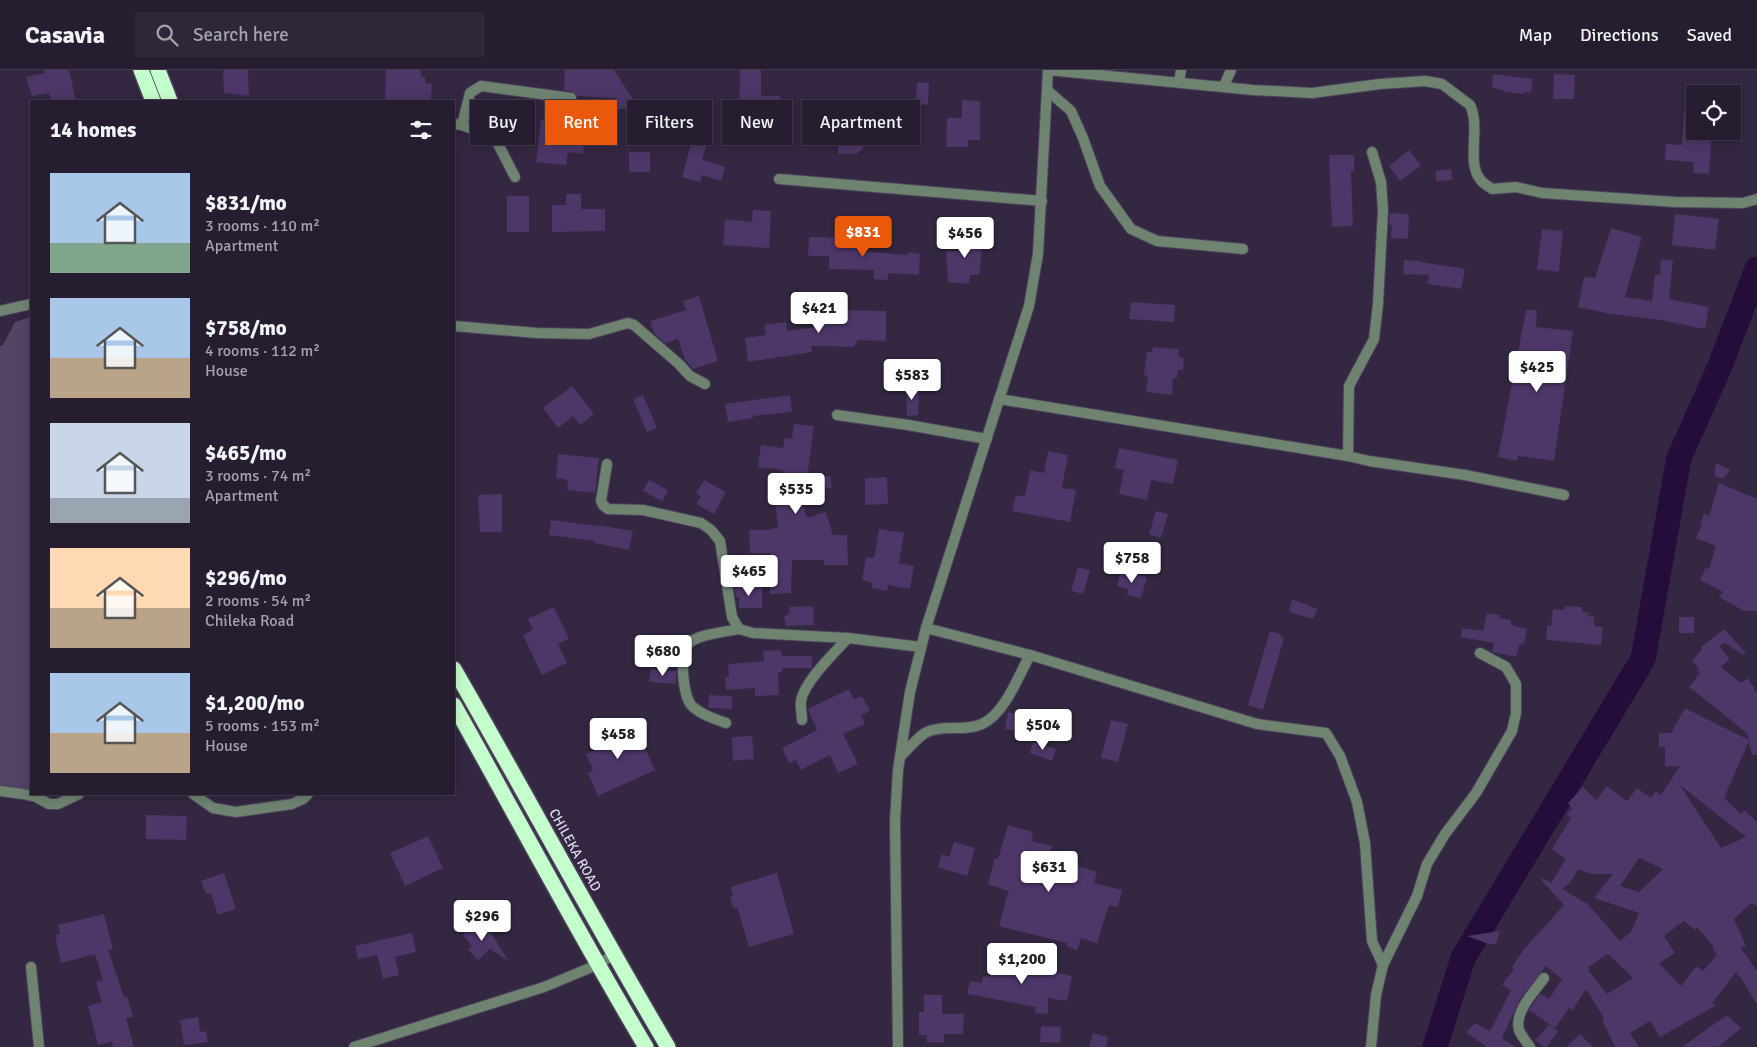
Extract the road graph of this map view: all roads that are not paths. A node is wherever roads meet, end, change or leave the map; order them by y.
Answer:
1 (141, 70) edge
2 (158, 70) edge
3 (1048, 70) edge
4 (1181, 70) edge
5 (1231, 70) edge
6 (1180, 82) junction
7 (1224, 86) junction
8 (1047, 90) junction
9 (571, 98) dead end
10 (153, 100) edge
11 (170, 100) edge
12 (458, 124) edge
13 (1372, 152) dead end
14 (515, 177) dead end
15 (778, 179) dead end
16 (1757, 199) edge
17 (1042, 201) junction
18 (1243, 249) dead end
19 (30, 304) edge
20 (0, 311) edge
21 (455, 326) edge
22 (705, 384) dead end
23 (999, 399) junction
24 (837, 415) dead end
25 (987, 439) junction
26 (1348, 456) junction
27 (608, 464) dead end
28 (1564, 494) dead end
29 (926, 628) junction
30 (739, 629) junction
31 (848, 638) junction
32 (921, 647) junction
33 (1480, 653) dead end
34 (1030, 655) junction
35 (455, 670) edge
36 (455, 709) edge
37 (802, 720) dead end
38 (458, 722) edge
39 (726, 723) dead end
40 (900, 757) junction
41 (0, 791) edge
42 (77, 795) edge
43 (194, 795) edge
44 (307, 795) edge
45 (613, 954) junction
46 (596, 965) junction
47 (1383, 965) junction
48 (31, 967) dead end
49 (1544, 978) dead end
50 (39, 1047) edge
51 (354, 1047) edge
52 (646, 1047) edge
53 (668, 1047) edge
54 (898, 1047) edge
55 (1371, 1047) edge
56 (1530, 1047) edge

1 - 10 highway
2 - 11 highway
3 - 6 street
3 - 8 street
4 - 6 street
5 - 7 street
6 - 7 street
7 - 16 street
8 - 17 street
8 - 18 street
9 - 12 street
12 - 14 street
13 - 26 street
15 - 17 street
17 - 23 street
19 - 20 street
21 - 22 street
23 - 25 street
23 - 26 street
24 - 25 street
25 - 29 street
26 - 28 street
27 - 30 street
29 - 32 street
29 - 34 street
30 - 31 street
30 - 39 street
31 - 32 street
31 - 37 street
32 - 40 street
33 - 47 street
34 - 40 street
34 - 47 street
35 - 45 highway, CHILEKA ROAD
36 - 38 highway
38 - 46 highway
40 - 54 street
41 - 42 street
43 - 44 street
45 - 46 street
45 - 53 highway, CHILEKA ROAD
46 - 51 street
46 - 52 highway
47 - 55 street
48 - 50 street
49 - 56 street

